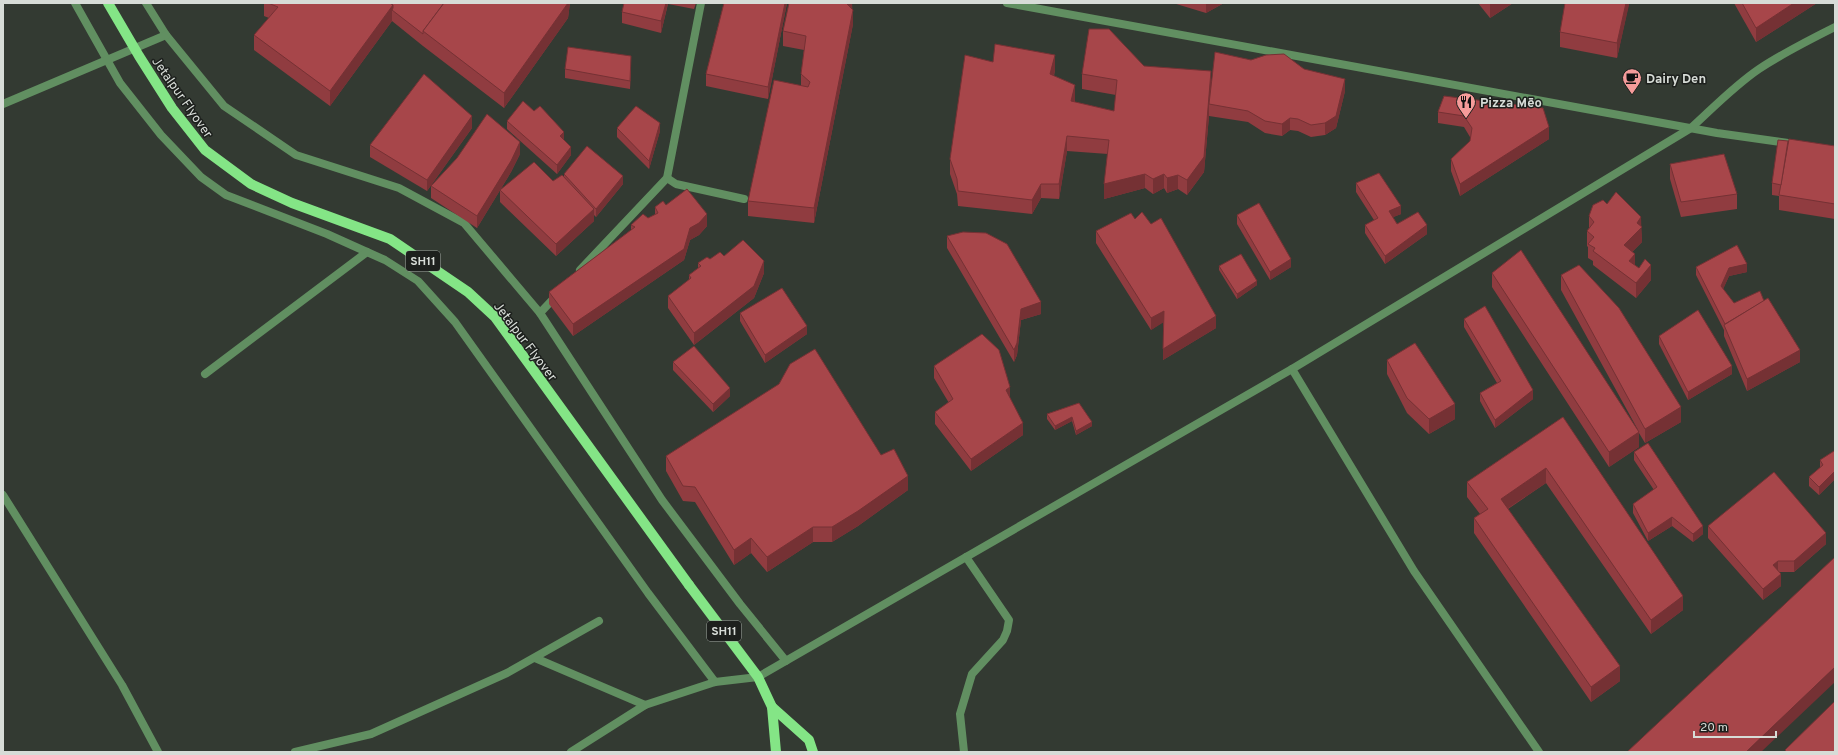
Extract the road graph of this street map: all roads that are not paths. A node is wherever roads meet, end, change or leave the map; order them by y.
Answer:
1 (75, 3) edge
2 (108, 3) edge
3 (146, 3) edge
4 (702, 3) edge
5 (1009, 3) edge
6 (1835, 27) edge
7 (166, 35) junction
8 (106, 60) junction
9 (3, 104) edge
10 (1691, 128) junction
11 (1796, 144) edge
12 (667, 178) junction
13 (744, 199) dead end
14 (367, 252) junction
15 (576, 275) edge
16 (560, 292) edge
17 (540, 313) junction
18 (1292, 369) junction
19 (205, 374) dead end
20 (3, 495) edge
21 (966, 557) junction
22 (599, 621) dead end
23 (535, 658) junction
24 (786, 661) junction
25 (758, 677) junction
26 (715, 682) junction
27 (645, 705) junction
28 (772, 707) junction
29 (158, 752) edge
30 (295, 752) edge
31 (571, 752) edge
32 (776, 752) edge
33 (813, 752) edge
34 (964, 752) edge
35 (1539, 752) edge

1 - 8 street
2 - 25 main road, Jetalpur Flyover / SH11, bridge
3 - 7 street
4 - 12 street
5 - 10 street
6 - 10 street
7 - 8 street
7 - 17 street
8 - 9 street
8 - 14 street
10 - 11 street
10 - 18 street
12 - 13 street
12 - 15 street
14 - 19 street
14 - 26 street
16 - 17 street
17 - 24 street
18 - 21 street
18 - 35 street
20 - 29 street
21 - 24 street
21 - 34 street
22 - 23 street
23 - 27 street
23 - 30 street
24 - 25 street
25 - 26 street
25 - 28 main road, SH11
26 - 27 street
27 - 31 street
28 - 32 main road, SH11
28 - 33 main road

